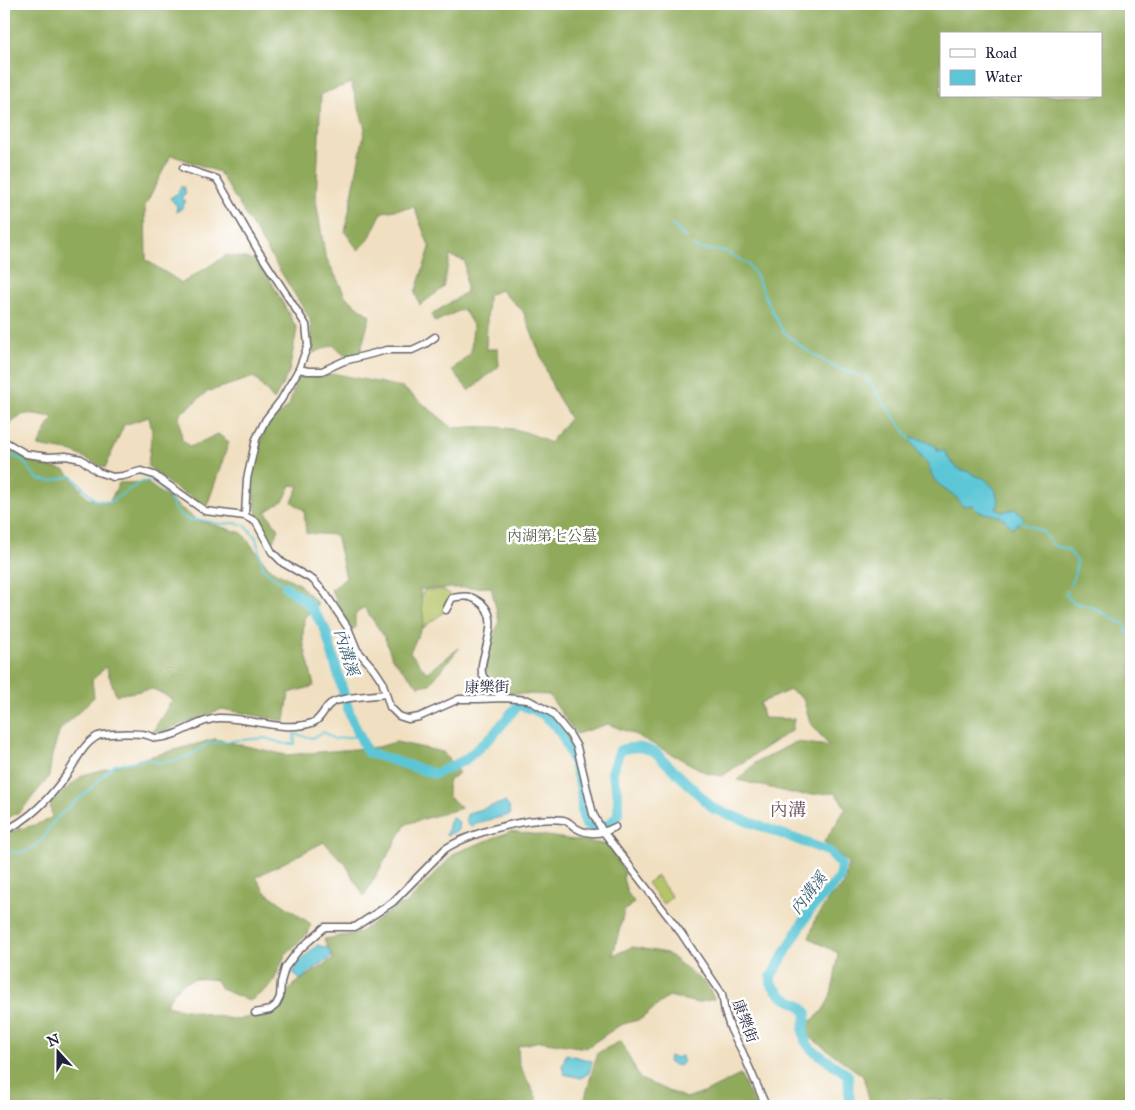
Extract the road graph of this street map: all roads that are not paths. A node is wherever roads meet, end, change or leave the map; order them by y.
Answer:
1 (182, 168) dead end
2 (435, 337) dead end
3 (299, 369) junction
4 (4, 441) edge
5 (245, 516) junction
6 (446, 610) dead end
7 (385, 694) junction
8 (504, 698) junction
9 (615, 827) dead end
10 (4, 831) edge
11 (603, 831) junction
12 (255, 1013) dead end
13 (766, 1106) edge

1 - 3 street
2 - 3 street
3 - 5 street
4 - 5 street
5 - 7 street, 康樂街
6 - 8 street
7 - 8 street, 康樂街
7 - 10 street
8 - 11 street, 康樂街
9 - 11 street
11 - 12 street
11 - 13 street, 康樂街

